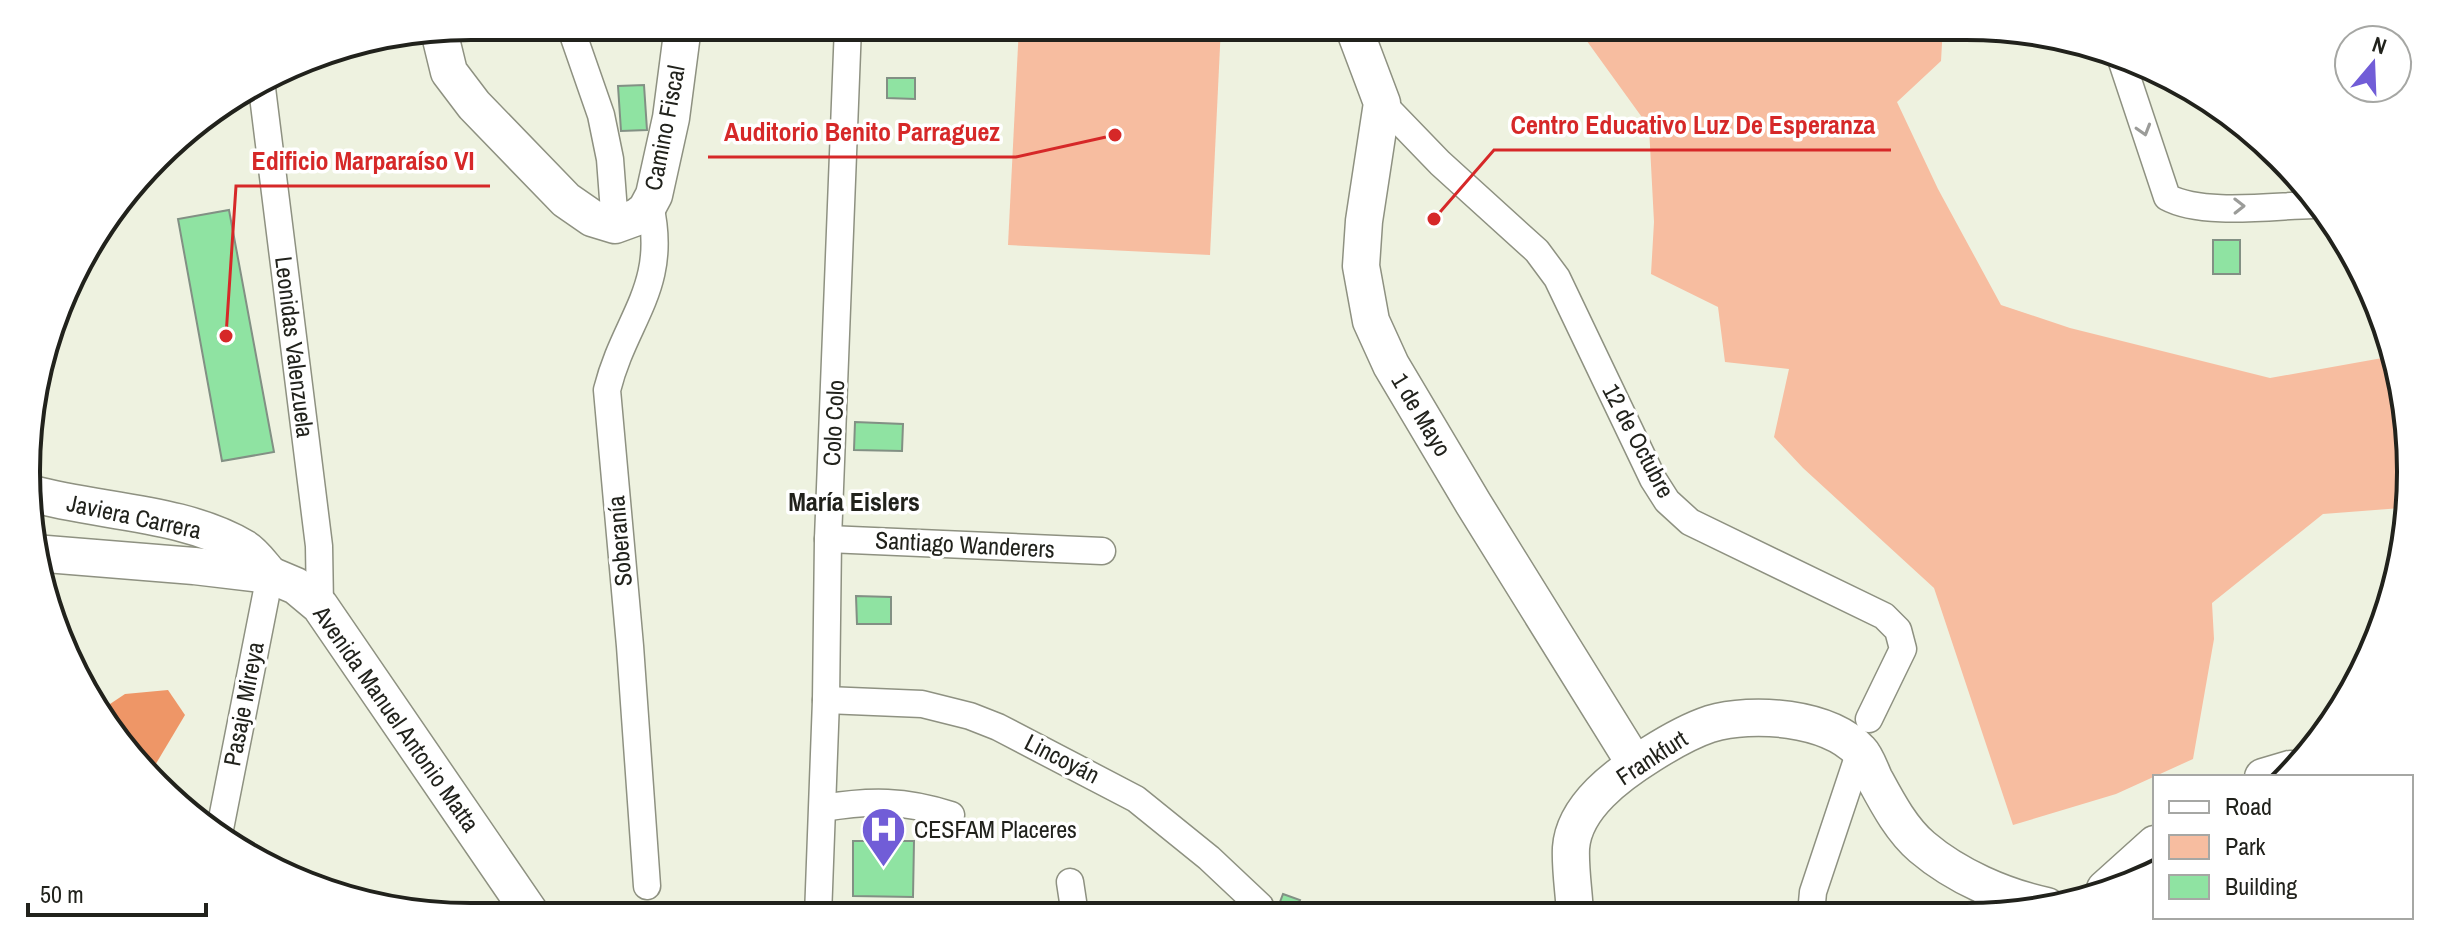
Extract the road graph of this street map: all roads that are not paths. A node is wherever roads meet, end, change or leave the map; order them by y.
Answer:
1 (575, 40) edge
2 (681, 40) edge
3 (847, 40) edge
4 (1358, 40) edge
5 (441, 41) edge
6 (2125, 71) edge
7 (263, 94) edge
8 (1382, 103) junction
9 (650, 205) junction
10 (2305, 205) edge
11 (615, 225) junction
12 (41, 496) edge
13 (110, 510) junction
14 (828, 539) junction
15 (1102, 551) dead end
16 (48, 554) edge
17 (135, 561) junction
18 (270, 575) junction
19 (320, 606) junction
20 (826, 700) junction
21 (1865, 735) junction
22 (1635, 764) junction
23 (823, 808) junction
24 (951, 815) dead end
25 (221, 823) edge
26 (2153, 854) edge
27 (2131, 870) edge
28 (1070, 882) dead end
29 (647, 886) dead end
30 (1988, 899) edge
31 (2011, 900) edge
32 (523, 903) edge
33 (819, 903) edge
34 (1073, 903) edge
35 (1257, 903) edge
36 (1574, 903) edge
37 (1812, 903) edge

1 - 11 street
2 - 9 street, Camino Fiscal
3 - 14 street, Colo Colo
4 - 8 street, 1 de Mayo
5 - 11 street
6 -> 10 street
7 - 19 street, Leonidas Valenzuela
8 - 21 street, 12 de Octubre
8 - 22 street, 1 de Mayo
9 - 11 street, Camino Fiscal
9 - 29 street, Soberanía
12 - 13 street, Javiera Carrera
13 - 17 street
13 - 18 street, Javiera Carrera
14 - 15 street, Santiago Wanderers
14 - 20 street, Colo Colo
16 - 17 street, Avenida Manuel Antonio Matta
17 - 18 street, Avenida Manuel Antonio Matta
18 - 19 street, Avenida Manuel Antonio Matta
18 - 25 street, Pasaje Mireya
19 - 32 street, Avenida Manuel Antonio Matta
20 - 23 street, Colo Colo
20 - 35 street, Lincoyán
21 - 22 street, Frankfurt
21 - 30 street, Frankfurt
21 - 37 street, 12 de Octubre
22 - 36 street, Frankfurt
23 - 24 street
23 - 33 street, Colo Colo
26 - 27 street
28 - 34 street
30 - 31 street, Frankfurt

